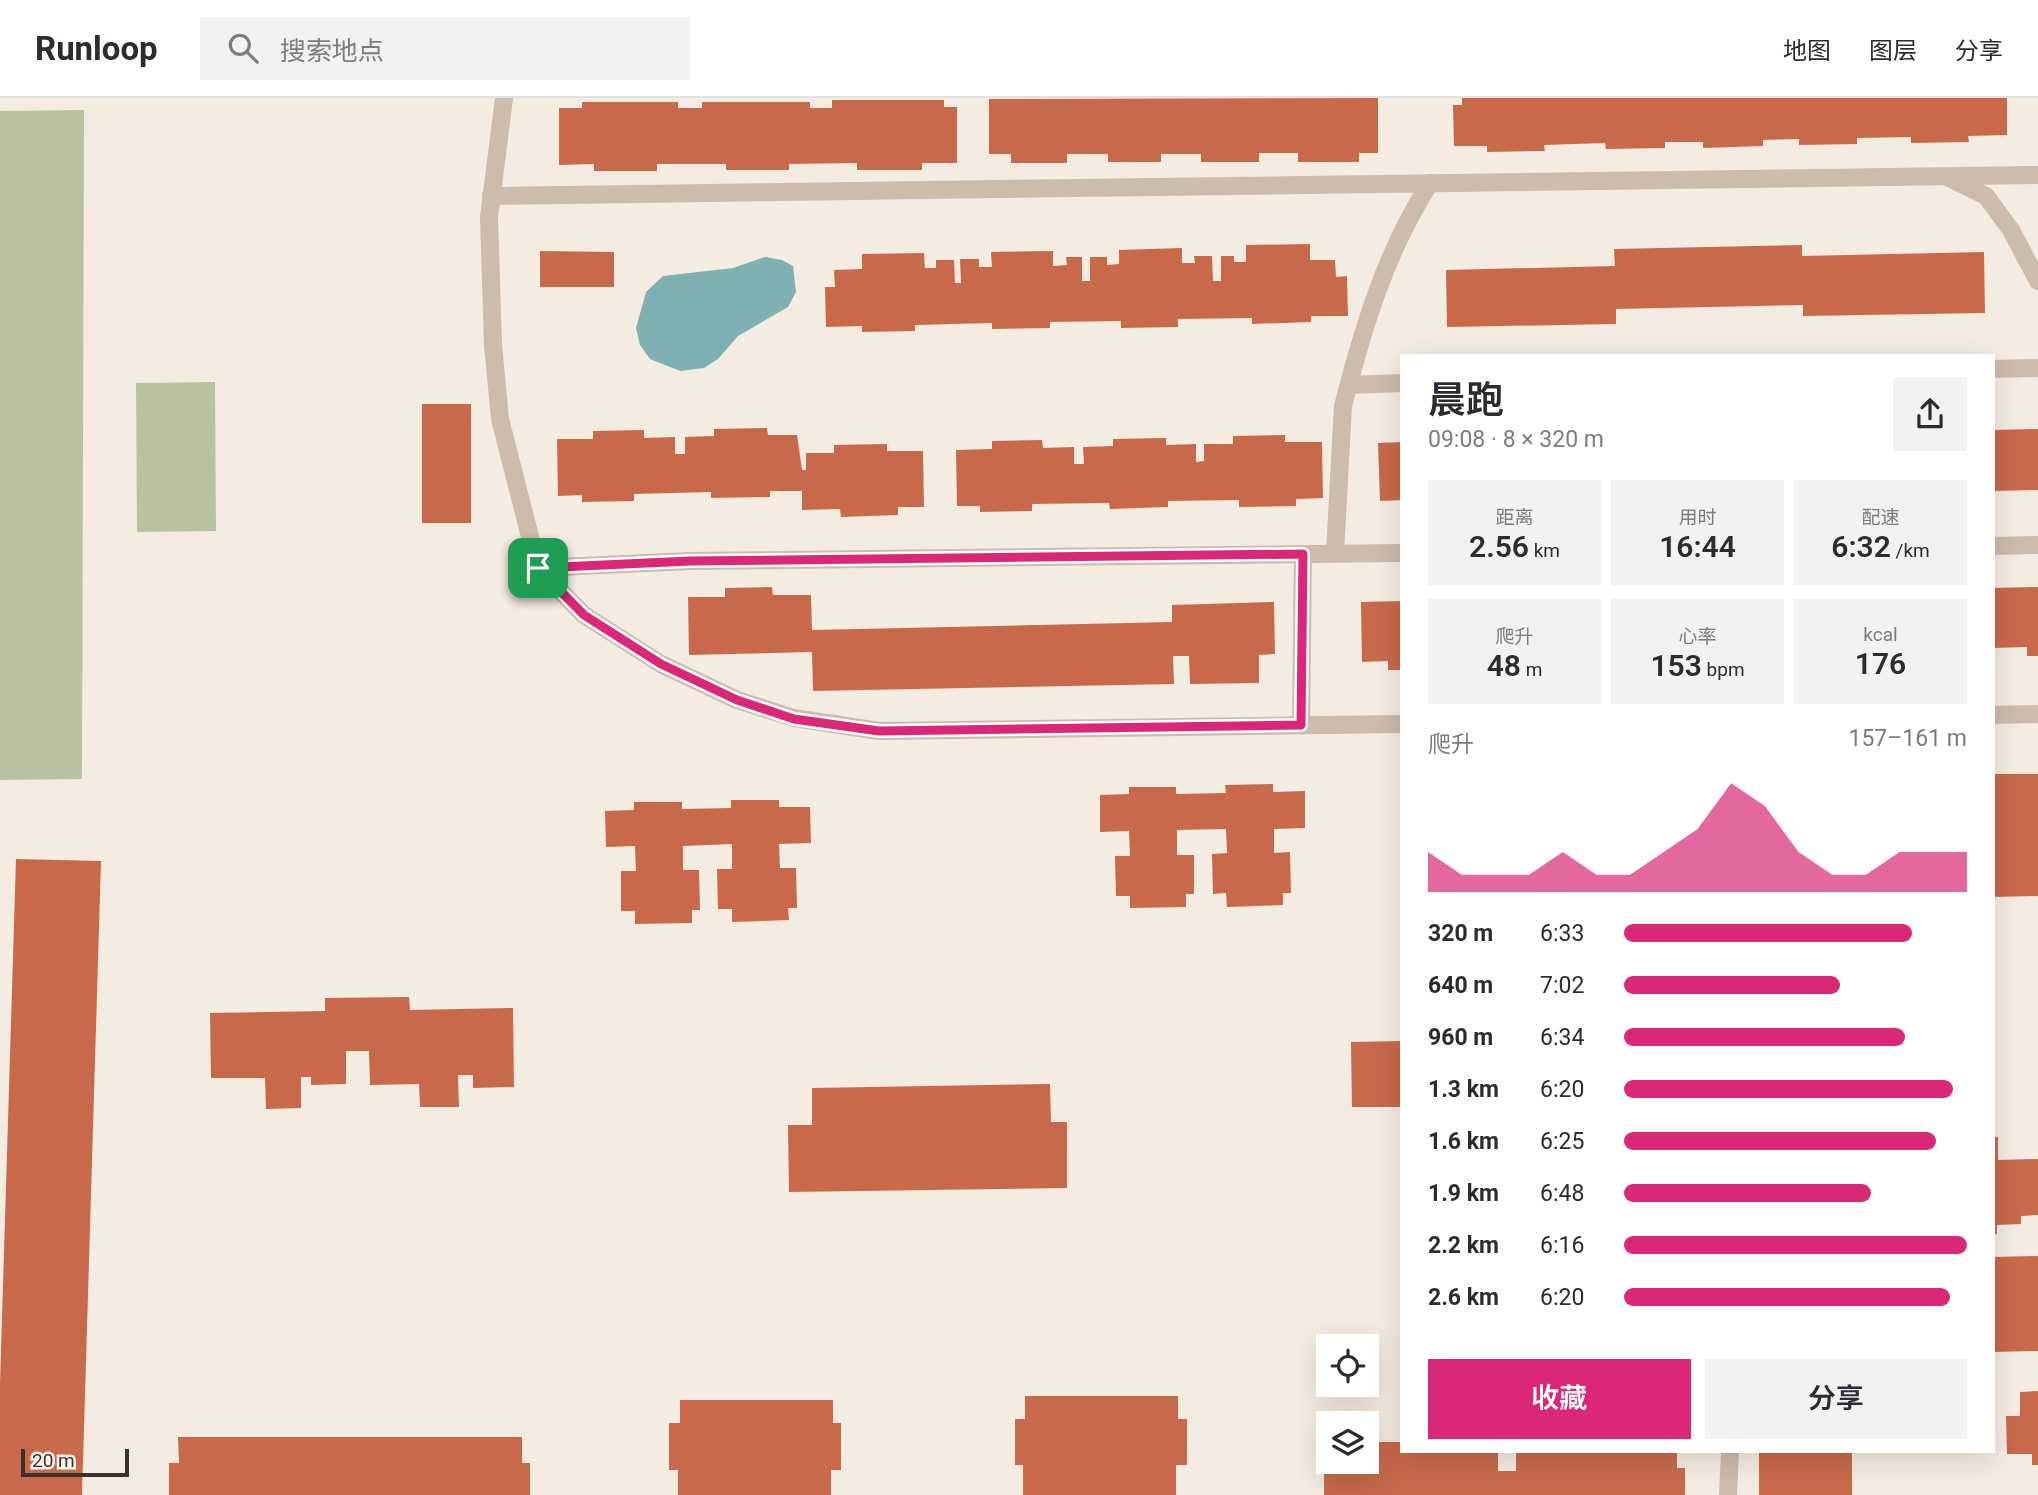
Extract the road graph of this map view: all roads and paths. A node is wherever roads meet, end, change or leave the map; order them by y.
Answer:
1 (504, 98) edge
2 (2038, 175) edge
3 (1946, 176) junction
4 (1430, 183) junction
5 (491, 196) junction
6 (2038, 281) edge
7 (2038, 368) edge
8 (1995, 369) edge
9 (1400, 383) edge
10 (1349, 384) junction
11 (2038, 545) edge
12 (1995, 546) edge
13 (1400, 552) edge
14 (1335, 553) junction
15 (1303, 554) junction
16 (538, 568) junction
17 (2038, 714) edge
18 (1995, 715) edge
19 (1400, 724) edge
20 (1301, 725) junction
21 (1730, 1453) edge
22 (1728, 1495) edge

1 - 5 lane
2 - 3 lane
3 - 4 lane
3 - 6 lane
4 - 5 lane
4 - 10 lane
5 - 16 lane
7 - 8 lane
9 - 10 lane
10 - 14 lane
11 - 12 lane
13 - 14 lane
14 - 15 lane
15 - 16 lane
15 - 20 lane
16 - 20 lane
17 - 18 lane
19 - 20 lane
21 - 22 lane

